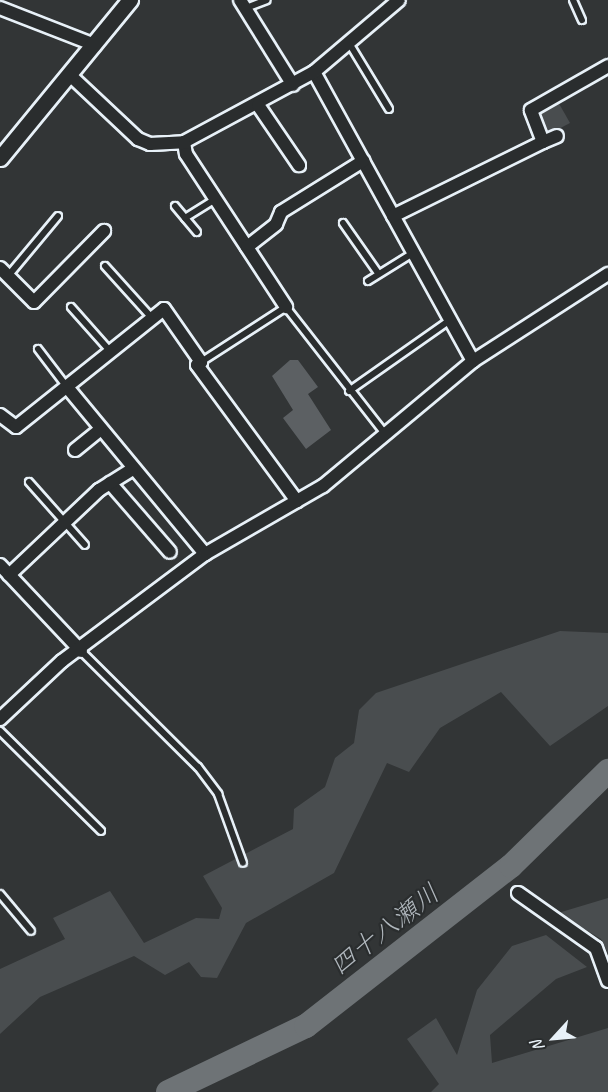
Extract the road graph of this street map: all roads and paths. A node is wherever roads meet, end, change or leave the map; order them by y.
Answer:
1 (130, 0) edge
2 (267, 0) edge
3 (399, 0) edge
4 (573, 0) edge
5 (243, 4) edge
6 (0, 8) edge
7 (582, 20) dead end
8 (349, 43) junction
9 (95, 45) junction
10 (608, 66) edge
11 (314, 72) junction
12 (72, 77) junction
13 (293, 85) junction
14 (258, 105) junction
15 (389, 109) dead end
16 (557, 136) dead end
17 (184, 142) junction
18 (543, 142) junction
19 (2, 152) edge
20 (363, 162) junction
21 (298, 165) dead end
22 (216, 199) junction
23 (175, 206) dead end
24 (58, 216) dead end
25 (393, 216) junction
26 (185, 218) junction
27 (343, 223) dead end
28 (104, 231) dead end
29 (197, 232) dead end
30 (247, 247) junction
31 (413, 253) junction
32 (105, 266) dead end
33 (4, 272) edge
34 (378, 273) junction
35 (608, 274) edge
36 (368, 281) dead end
37 (71, 307) dead end
38 (286, 307) junction
39 (152, 319) junction
40 (450, 320) junction
41 (38, 349) dead end
42 (111, 352) junction
43 (473, 361) junction
44 (201, 362) junction
45 (67, 387) junction
46 (349, 391) junction
47 (0, 415) edge
48 (100, 430) junction
49 (387, 436) junction
50 (75, 450) dead end
51 (132, 470) junction
52 (29, 482) dead end
53 (110, 483) junction
54 (297, 501) junction
55 (65, 520) junction
56 (85, 545) dead end
57 (170, 552) dead end
58 (205, 554) junction
59 (0, 565) edge
60 (9, 575) junction
61 (81, 651) junction
62 (0, 719) edge
63 (0, 731) edge
64 (101, 831) dead end
65 (243, 863) dead end
66 (518, 893) dead end
67 (0, 894) edge
68 (31, 931) dead end
69 (608, 981) edge

1 - 9 street
2 - 5 lane
3 - 8 street
4 - 7 lane
5 - 13 street
6 - 9 street
8 - 11 street
8 - 15 lane
9 - 12 street
10 - 18 street
11 - 13 street
11 - 20 street
12 - 17 street
12 - 19 street
13 - 14 street
14 - 17 street
14 - 21 street
16 - 18 street
17 - 22 street
18 - 25 street
20 - 25 street
20 - 30 street
22 - 26 lane
22 - 30 street
23 - 26 lane
24 - 33 lane
25 - 31 street
26 - 29 lane
27 - 34 lane
28 - 33 street
30 - 38 street
31 - 34 lane
31 - 40 street
32 - 39 lane
34 - 36 lane
35 - 43 street
37 - 42 lane
38 - 44 lane
38 - 46 lane
39 - 42 street
39 - 44 street
40 - 43 street
40 - 46 lane
41 - 45 lane
42 - 45 street
43 - 49 street
44 - 54 street
45 - 47 street
45 - 48 street
46 - 49 lane
48 - 50 street
48 - 51 street
49 - 54 street
51 - 53 street
51 - 58 street
52 - 55 lane
53 - 55 street
53 - 57 street
54 - 58 street
55 - 56 lane
55 - 60 street
58 - 61 street
59 - 60 street
60 - 61 street
61 - 62 street
61 - 65 lane
63 - 64 lane
66 - 69 street
67 - 68 lane

